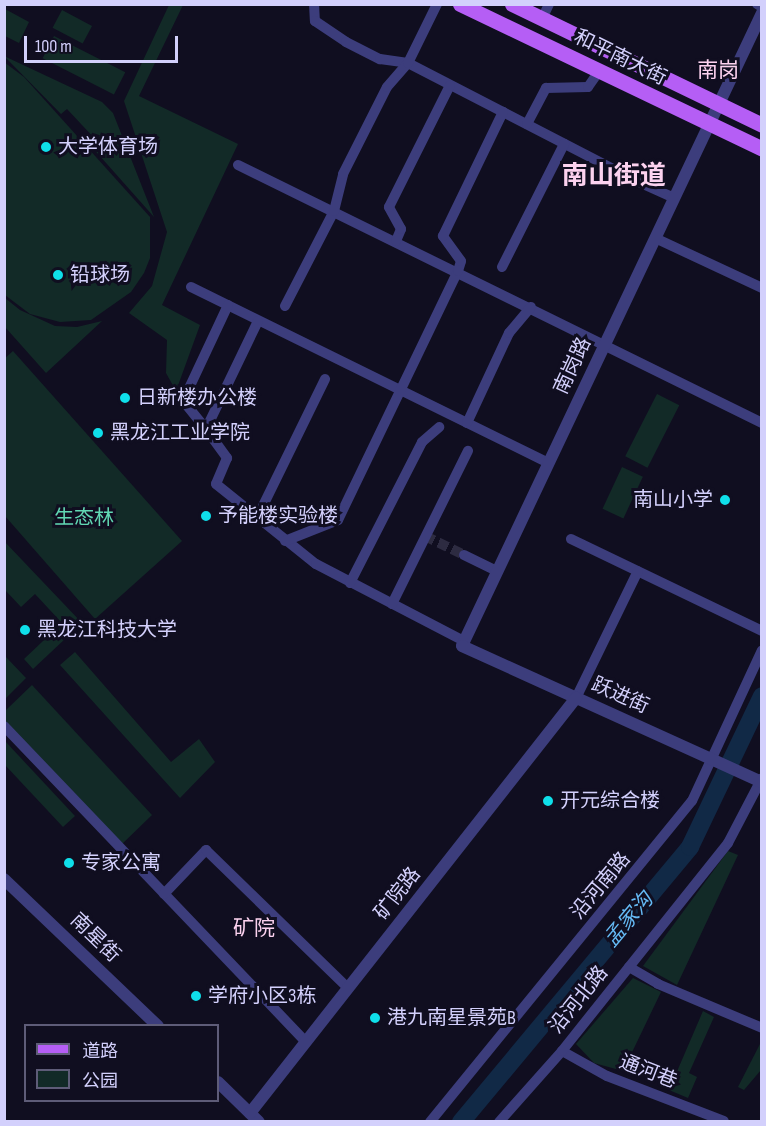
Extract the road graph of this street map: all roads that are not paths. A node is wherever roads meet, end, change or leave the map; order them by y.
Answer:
1 (314, 4) edge
2 (437, 4) edge
3 (460, 4) edge
4 (512, 4) edge
5 (549, 4) edge
6 (757, 4) edge
7 (762, 7) edge
8 (762, 13) edge
9 (542, 19) junction
10 (408, 63) junction
11 (598, 71) junction
12 (450, 84) junction
13 (719, 104) junction
14 (503, 112) junction
15 (527, 124) junction
16 (709, 124) junction
17 (762, 125) edge
18 (564, 144) junction
19 (762, 149) edge
20 (238, 165) dead end
21 (621, 173) tunnel mouth
22 (643, 184) tunnel mouth
23 (674, 198) junction
24 (334, 211) junction
25 (655, 238) junction
26 (396, 241) junction
27 (502, 267) dead end
28 (458, 272) junction
29 (191, 287) dead end
30 (762, 288) edge
31 (228, 306) junction
32 (285, 306) dead end
33 (531, 307) junction
34 (258, 321) junction
35 (605, 343) junction
36 (325, 379) dead end
37 (400, 390) junction
38 (467, 423) junction
39 (762, 423) edge
40 (439, 427) dead end
41 (206, 429) junction
42 (468, 451) dead end
43 (548, 463) junction
44 (256, 520) junction
45 (571, 539) dead end
46 (285, 541) junction
47 (464, 555) tunnel mouth
48 (497, 571) junction
49 (638, 571) junction
50 (350, 583) junction
51 (392, 604) junction
52 (762, 631) edge
53 (463, 644) junction
54 (762, 650) edge
55 (576, 698) junction
56 (4, 726) edge
57 (714, 761) junction
58 (761, 781) edge
59 (4, 879) edge
60 (164, 894) junction
61 (629, 967) junction
62 (348, 988) junction
63 (156, 1024) edge
64 (762, 1028) edge
65 (306, 1042) junction
66 (562, 1051) junction
67 (219, 1083) edge
68 (254, 1118) edge
69 (724, 1121) edge
70 (430, 1122) edge
71 (499, 1122) edge

1 - 10 street
2 - 10 street
3 - 11 main road, 和平南大街
4 - 9 main road, 和平南大街
5 - 9 street
6 - 7 street
8 - 13 street, 南岗路
9 - 13 main road, 和平南大街
10 - 12 street
10 - 24 street
11 - 15 street
11 - 16 main road, 和平南大街
12 - 14 street
12 - 26 street
13 - 16 street, 南岗路
13 - 17 main road, 和平南大街
14 - 15 street
14 - 28 street
15 - 18 street
16 - 19 main road, 和平南大街
16 - 23 street, 南岗路
18 - 21 street
18 - 27 street
20 - 24 street
22 - 23 street
23 - 25 street, 南岗路
24 - 26 street
24 - 32 street
25 - 30 street
25 - 35 street, 南岗路
26 - 28 street
28 - 33 street
28 - 37 street
29 - 31 street
31 - 34 street
31 - 41 street
33 - 35 street
33 - 38 street
34 - 37 street
34 - 41 street
35 - 39 street
35 - 43 street, 南岗路
36 - 44 street
37 - 38 street
37 - 46 street
38 - 43 street
40 - 50 street
41 - 44 street
42 - 51 street
43 - 48 street, 南岗路
44 - 46 street
45 - 49 street
46 - 50 street
47 - 48 street
48 - 53 street, 南岗路
49 - 52 street
49 - 55 street
50 - 51 street
51 - 53 street
53 - 55 street, 跃进街
54 - 57 street, 沿河南路
55 - 57 street, 跃进街
55 - 62 street, 矿院路
56 - 60 street
57 - 58 street, 跃进街
57 - 70 street, 沿河南路
58 - 61 street, 沿河北路
59 - 63 street, 南星街
60 - 62 street
60 - 65 street
61 - 64 street
61 - 66 street, 沿河北路
62 - 65 street, 矿院路
65 - 68 street, 矿院路
66 - 69 street, 通河巷
66 - 71 street, 沿河北路
67 - 68 street

